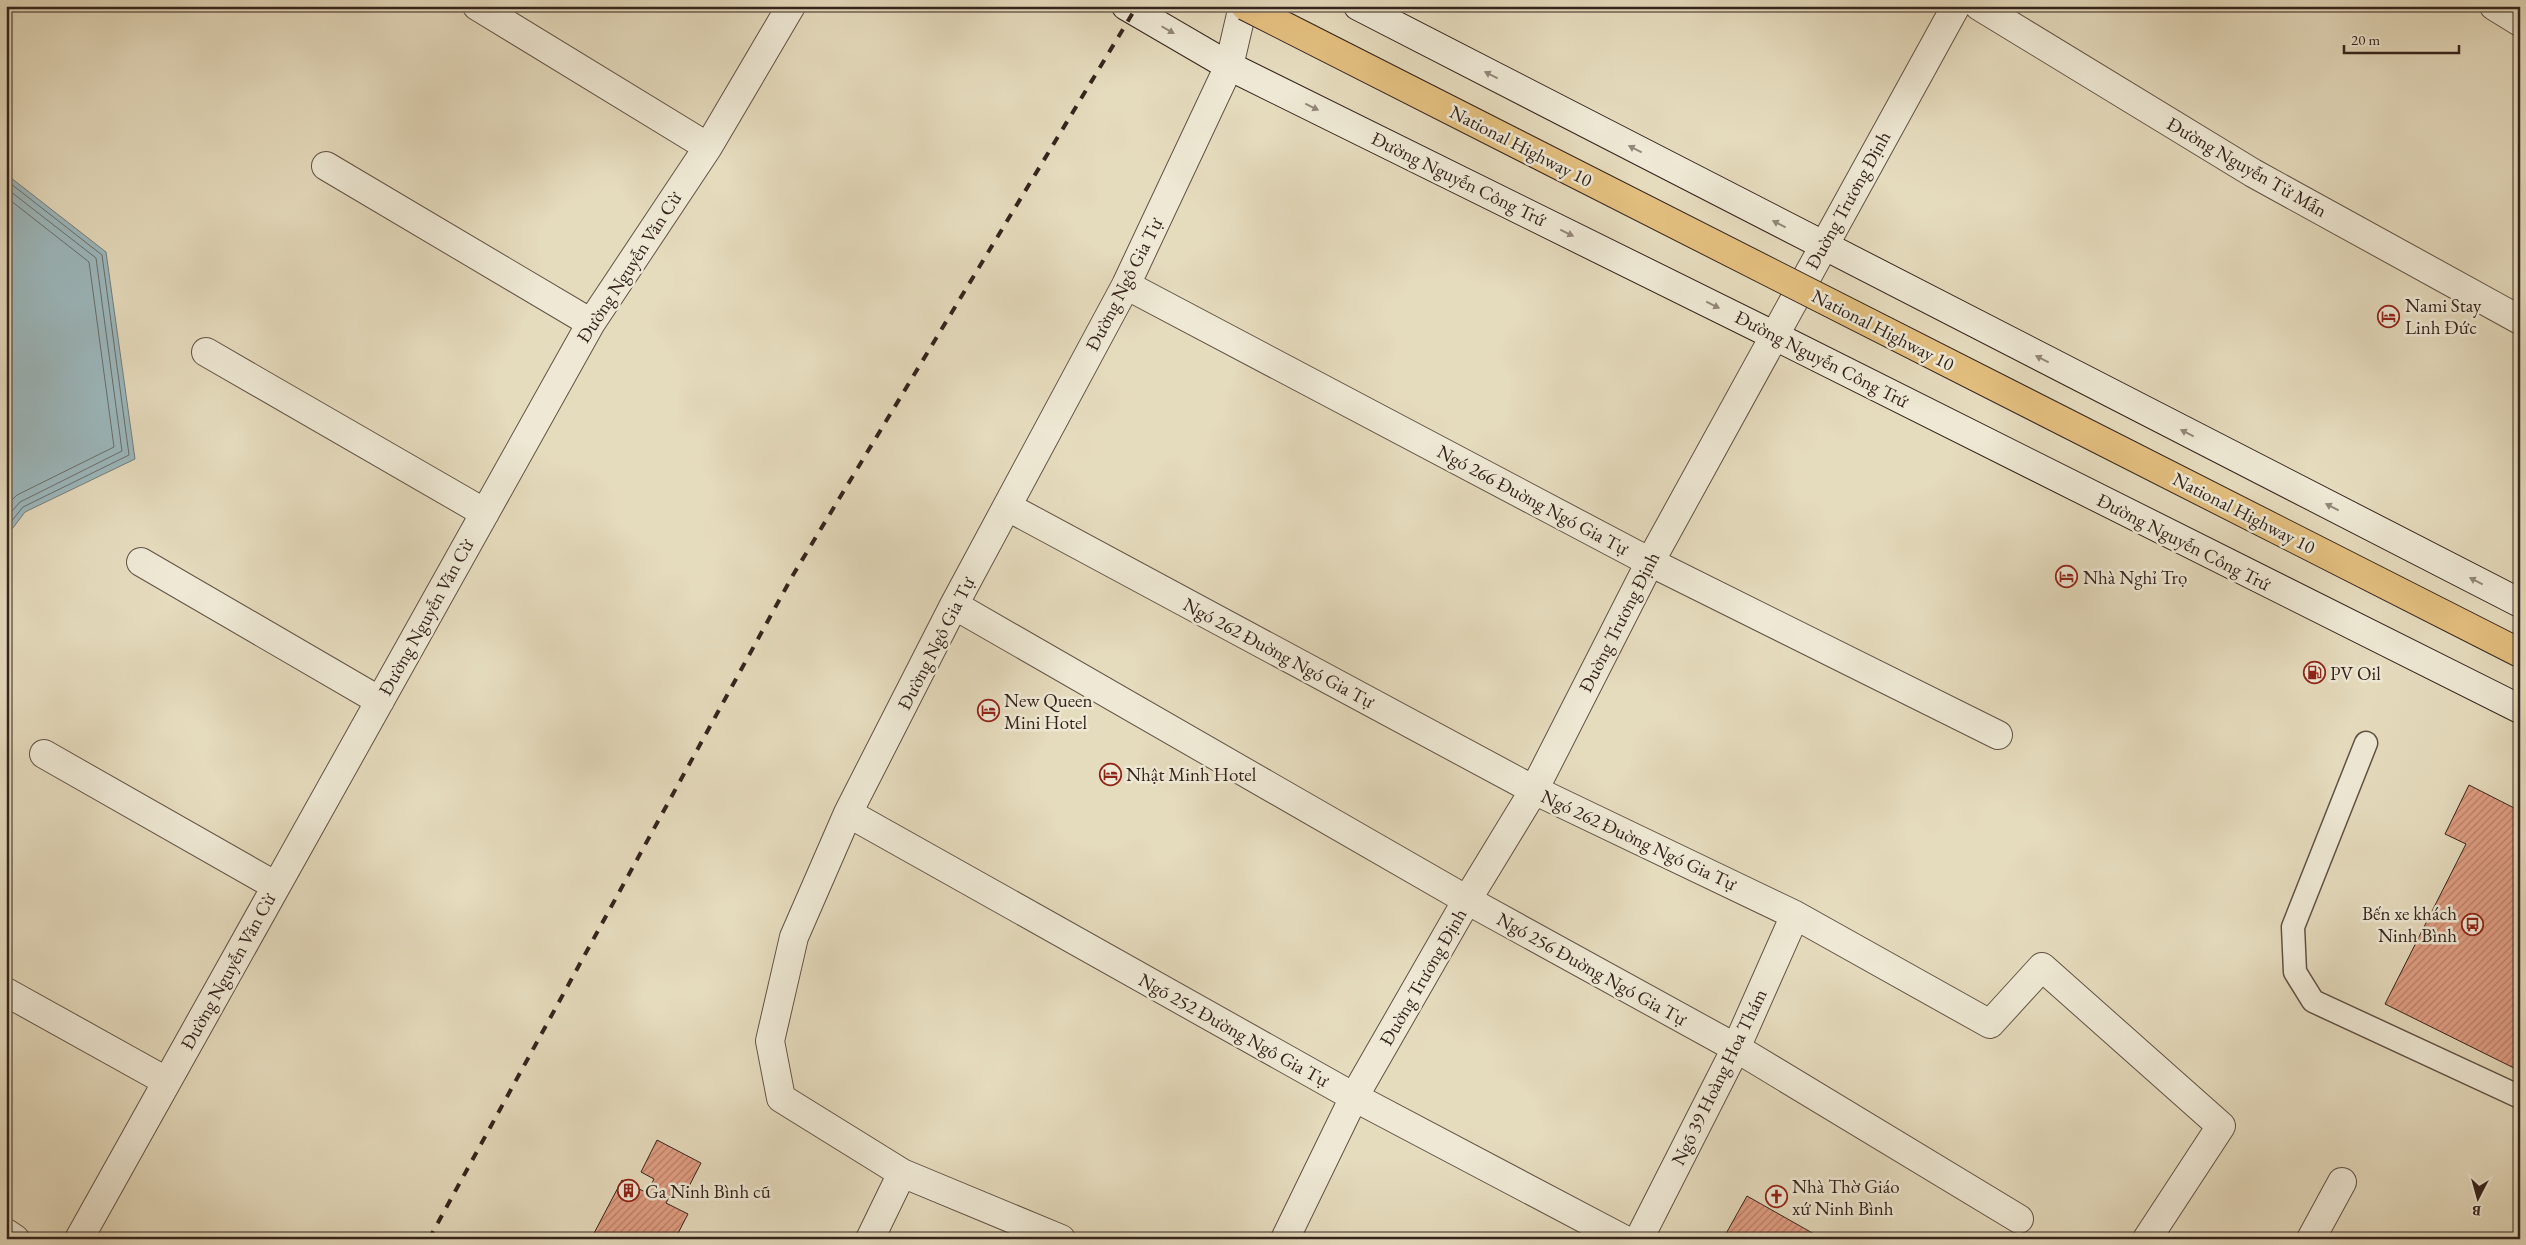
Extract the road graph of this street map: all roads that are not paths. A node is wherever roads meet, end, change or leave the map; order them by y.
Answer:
1 (477, 6) edge
2 (791, 6) edge
3 (1126, 6) edge
4 (1244, 6) edge
5 (1358, 6) edge
6 (1956, 6) edge
7 (1979, 6) edge
8 (2494, 6) edge
9 (2520, 22) edge
10 (1229, 66) junction
11 (708, 147) junction
12 (326, 166) dead end
13 (1823, 246) junction
14 (1126, 285) junction
15 (2520, 320) edge
16 (591, 323) junction
17 (1773, 335) junction
18 (206, 352) dead end
19 (1008, 507) junction
20 (484, 513) junction
21 (141, 562) dead end
22 (1650, 562) junction
23 (2520, 603) edge
24 (954, 605) junction
25 (2520, 653) edge
26 (380, 701) junction
27 (2520, 709) edge
28 (1998, 735) dead end
29 (2366, 743) dead end
30 (44, 754) dead end
31 (1534, 790) junction
32 (848, 813) junction
33 (276, 886) junction
34 (1467, 900) junction
35 (1795, 915) junction
36 (6, 992) edge
37 (1736, 1048) junction
38 (166, 1081) junction
39 (2520, 1096) edge
40 (1354, 1097) junction
41 (902, 1173) junction
42 (2342, 1182) dead end
43 (2019, 1219) dead end
44 (6, 1233) edge
45 (15, 1239) edge
46 (79, 1239) edge
47 (870, 1239) edge
48 (1061, 1239) edge
49 (1285, 1239) edge
50 (1623, 1239) edge
51 (1639, 1239) edge
52 (2147, 1239) edge
53 (2311, 1239) edge

1 - 11 street
2 - 11 street, Đường Nguyễn Văn Cừ
3 -> 10 street, Đường Nguyễn Công Trứ
4 - 10 street, Đường Ngô Gia Tự
4 - 25 highway, National Highway 10, bridge
13 -> 5 street
6 - 13 street, Đuờng Trương Định
7 - 15 street, Đường Nguyễn Tử Mẫn
8 - 9 street
10 - 14 street, Đường Ngô Gia Tự
10 -> 17 street, Đường Nguyễn Công Trứ
11 - 16 street, Đường Nguyễn Văn Cừ
12 - 16 street
13 - 17 street, Đuờng Trương Định
23 -> 13 street
14 - 19 street, Đường Ngô Gia Tự
14 - 22 street, Ngó 266 Đuờng Ngó Gia Tự
16 - 20 street, Đường Nguyễn Văn Cừ
17 - 22 street, Đuờng Trương Định
17 - 27 street, Đường Nguyễn Công Trứ
18 - 20 street
19 - 24 street, Đường Ngô Gia Tự
19 - 31 street, Ngó 262 Đuờng Ngó Gia Tự
20 - 26 street, Đường Nguyễn Văn Cừ
21 - 26 street
22 - 28 street, Ngó 266 Đuờng Ngó Gia Tự
22 - 31 street, Đuờng Trương Định
24 - 32 street, Đường Ngô Gia Tự
24 - 34 street, Ngó 256 Đuờng Ngó Gia Tự
26 - 33 street, Đường Nguyễn Văn Cừ
29 - 39 lane
30 - 33 street
31 - 34 street, Đuờng Trương Định
31 - 35 street, Ngó 262 Đuờng Ngó Gia Tự
32 - 40 street, Ngõ 252 Đường Ngô Gia Tự
32 - 41 street, Đường Ngô Gia Tự
33 - 38 street, Đường Nguyễn Văn Cừ
34 - 37 street, Ngó 256 Đuờng Ngó Gia Tự
34 - 40 street, Đuờng Trương Định
35 - 37 street, Ngõ 39 Hoàng Hoa Thám
35 - 52 street, Ngó 262 Đuờng Ngó Gia Tự
36 - 38 street
37 - 43 street, Ngó 256 Đuờng Ngó Gia Tự
37 - 51 street, Ngõ 39 Hoàng Hoa Thám
38 - 46 street, Đường Nguyễn Văn Cừ
40 - 49 street, Đuờng Trương Định
40 - 50 street, Ngõ 252 Đường Ngô Gia Tự
41 - 47 street
41 - 48 street, Đường Ngô Gia Tự
42 - 53 street
44 - 45 street

